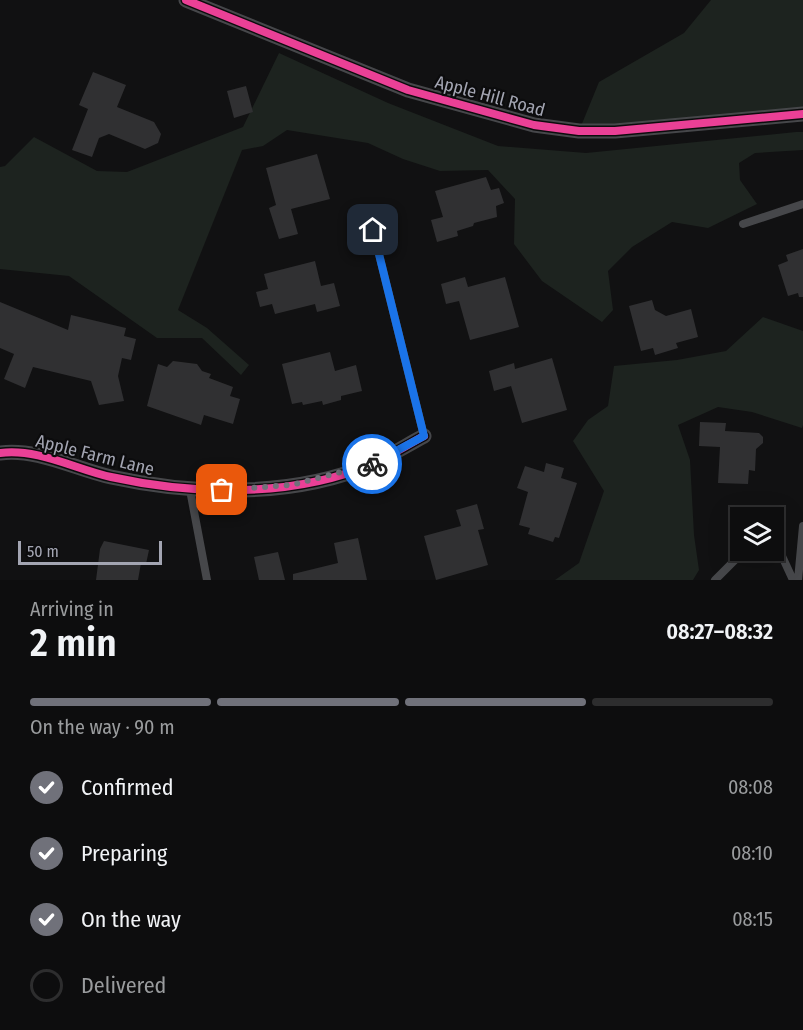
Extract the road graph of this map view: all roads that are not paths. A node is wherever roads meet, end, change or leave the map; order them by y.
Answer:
1 (186, 0) edge
2 (803, 114) edge
3 (803, 204) edge
4 (743, 224) dead end
5 (373, 230) dead end
6 (424, 436) joint
7 (0, 453) edge
8 (190, 490) junction
9 (803, 526) edge
10 (784, 558) edge
11 (734, 561) edge
12 (207, 580) edge
13 (715, 580) edge
14 (796, 580) edge

1 - 2 street, Apple Hill Road
3 - 4 lane
5 - 6 lane
6 - 8 street, Apple Farm Lane
7 - 8 street, Apple Farm Lane
8 - 12 lane
9 - 14 lane
10 - 14 lane
11 - 13 lane

